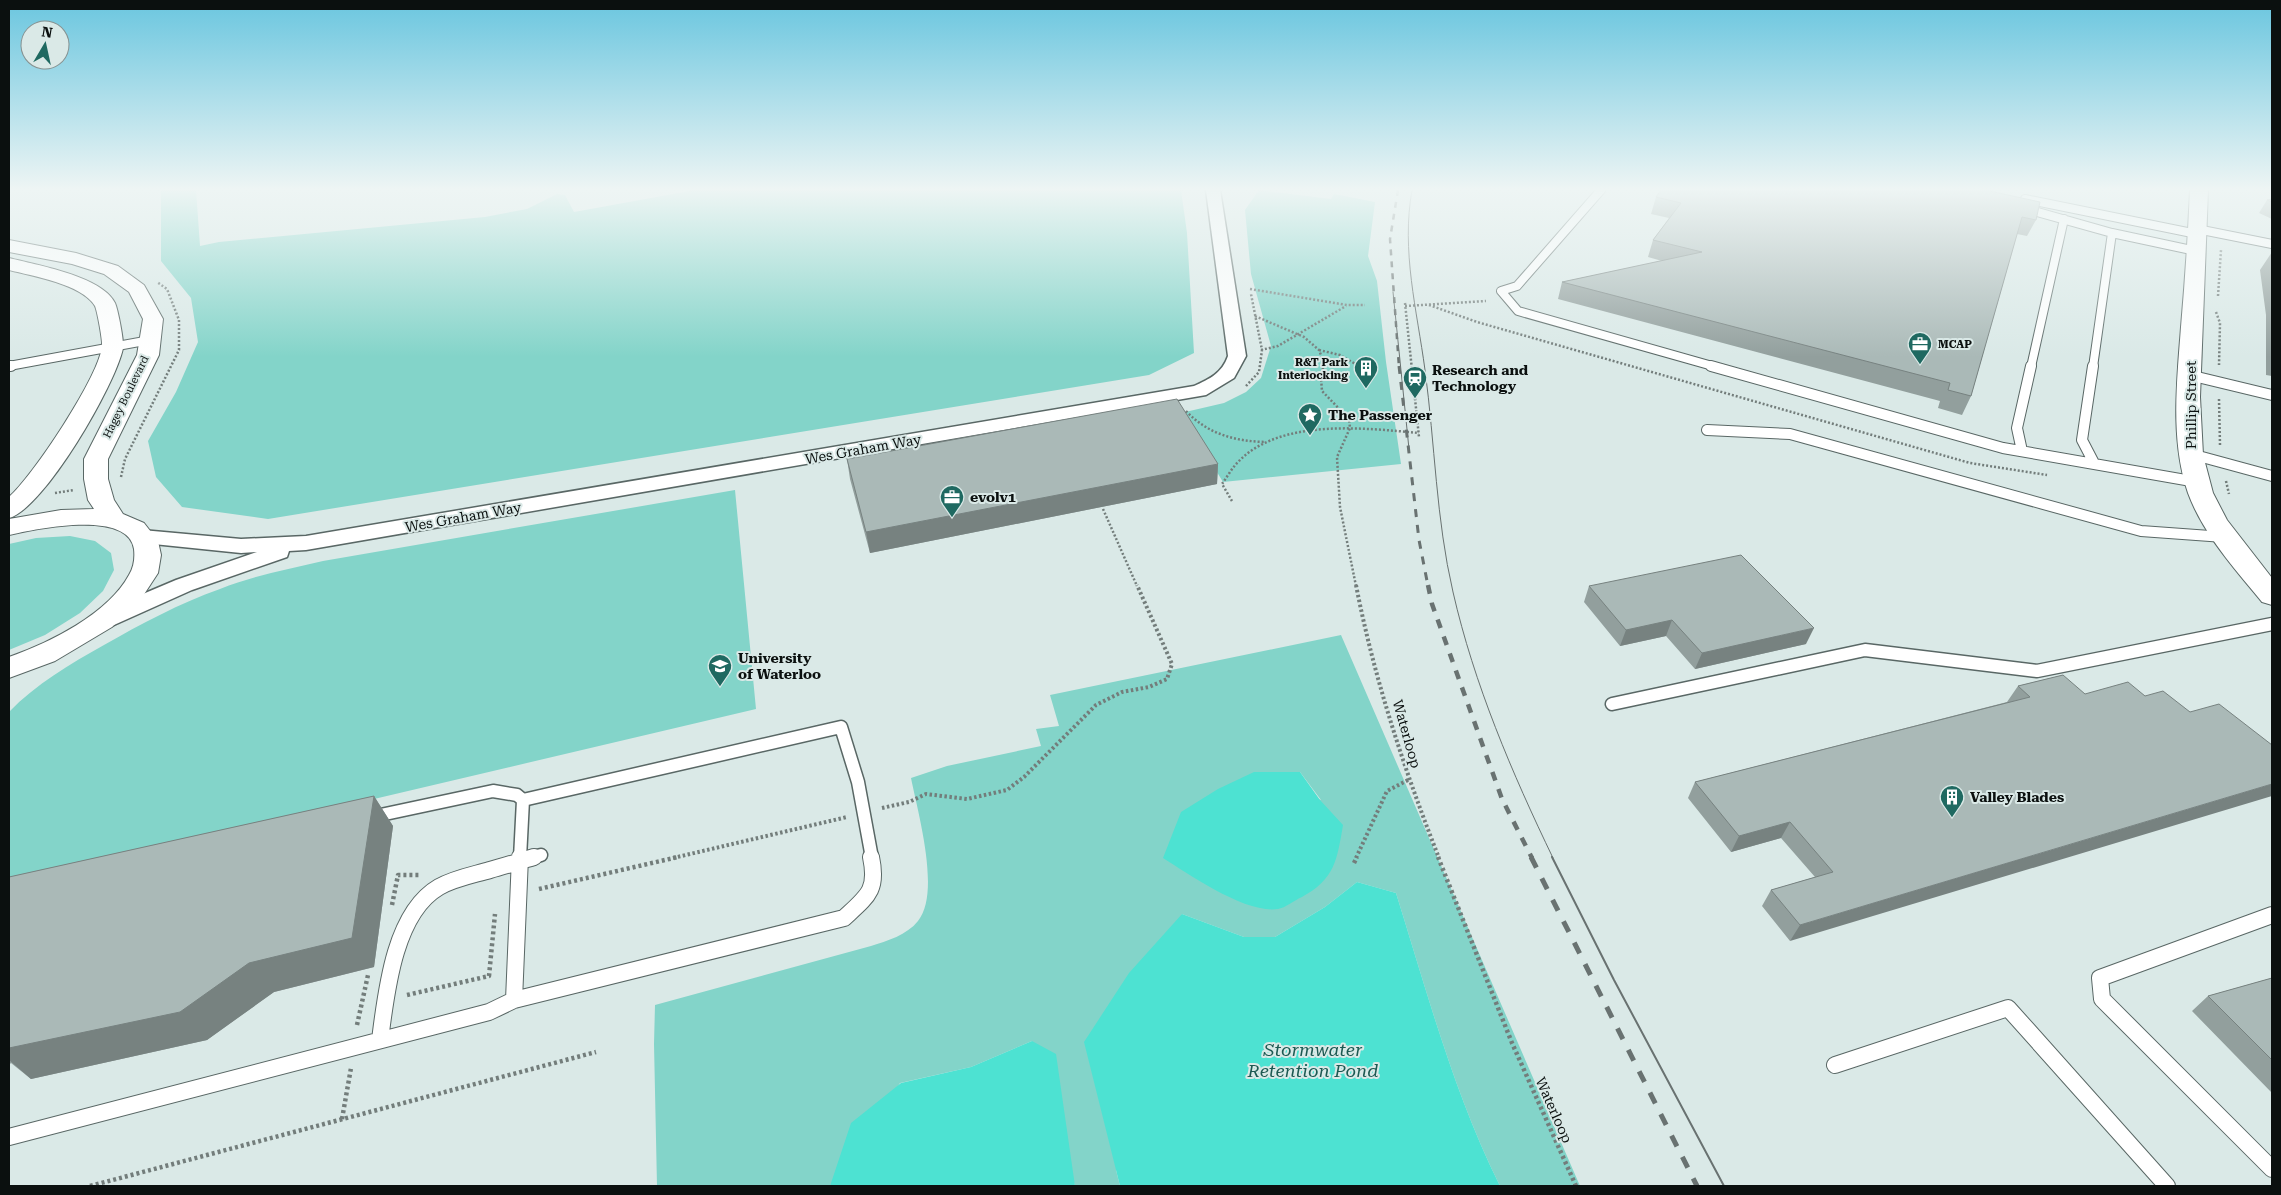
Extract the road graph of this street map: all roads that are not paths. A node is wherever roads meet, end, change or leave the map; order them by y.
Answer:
1 (9, 246) edge
2 (1221, 246) edge
3 (1552, 246) edge
4 (2058, 246) edge
5 (2110, 246) edge
6 (2197, 246) edge
7 (9, 264) edge
8 (150, 340) junction
9 (113, 346) junction
10 (9, 366) edge
11 (2190, 375) junction
12 (2272, 395) edge
13 (1707, 430) dead end
14 (2022, 451) junction
15 (2191, 454) junction
16 (2094, 463) junction
17 (2272, 476) edge
18 (2197, 482) junction
19 (9, 510) edge
20 (114, 520) junction
21 (9, 527) edge
22 (142, 537) junction
23 (2226, 538) junction
24 (306, 543) junction
25 (2272, 596) edge
26 (100, 622) junction
27 (2272, 624) edge
28 (44, 654) junction
29 (9, 668) edge
30 (9, 682) edge
31 (1612, 704) dead end
32 (523, 800) junction
33 (358, 820) edge
34 (541, 855) dead end
35 (520, 859) junction
36 (2272, 915) edge
37 (514, 1000) junction
38 (380, 1040) junction
39 (1835, 1065) dead end
40 (9, 1137) edge
41 (2272, 1170) edge
42 (2167, 1186) edge

1 - 8 street, Hagey Boulevard
2 - 24 street, Wes Graham Way
3 - 14 lane
4 - 14 lane
5 - 16 lane
6 - 11 street, Phillip Street
7 - 9 street
8 - 9 lane
8 - 20 street, Hagey Boulevard
9 - 10 lane
9 - 19 street
11 - 12 lane
11 - 15 street, Phillip Street
13 - 23 lane
14 - 16 lane
15 - 17 lane
15 - 18 street, Phillip Street
16 - 18 lane
18 - 23 street, Phillip Street
20 - 21 street
20 - 22 street
22 - 24 street, Wes Graham Way
22 - 26 street
23 - 25 street, Phillip Street
24 - 26 street, Wes Graham Way
26 - 28 street
27 - 31 lane
28 - 29 street
28 - 30 street
32 - 33 lane
32 - 35 lane
32 - 37 lane
34 - 35 lane
35 - 37 lane
35 - 38 lane
36 - 41 lane
37 - 38 lane
38 - 40 lane
39 - 42 lane

